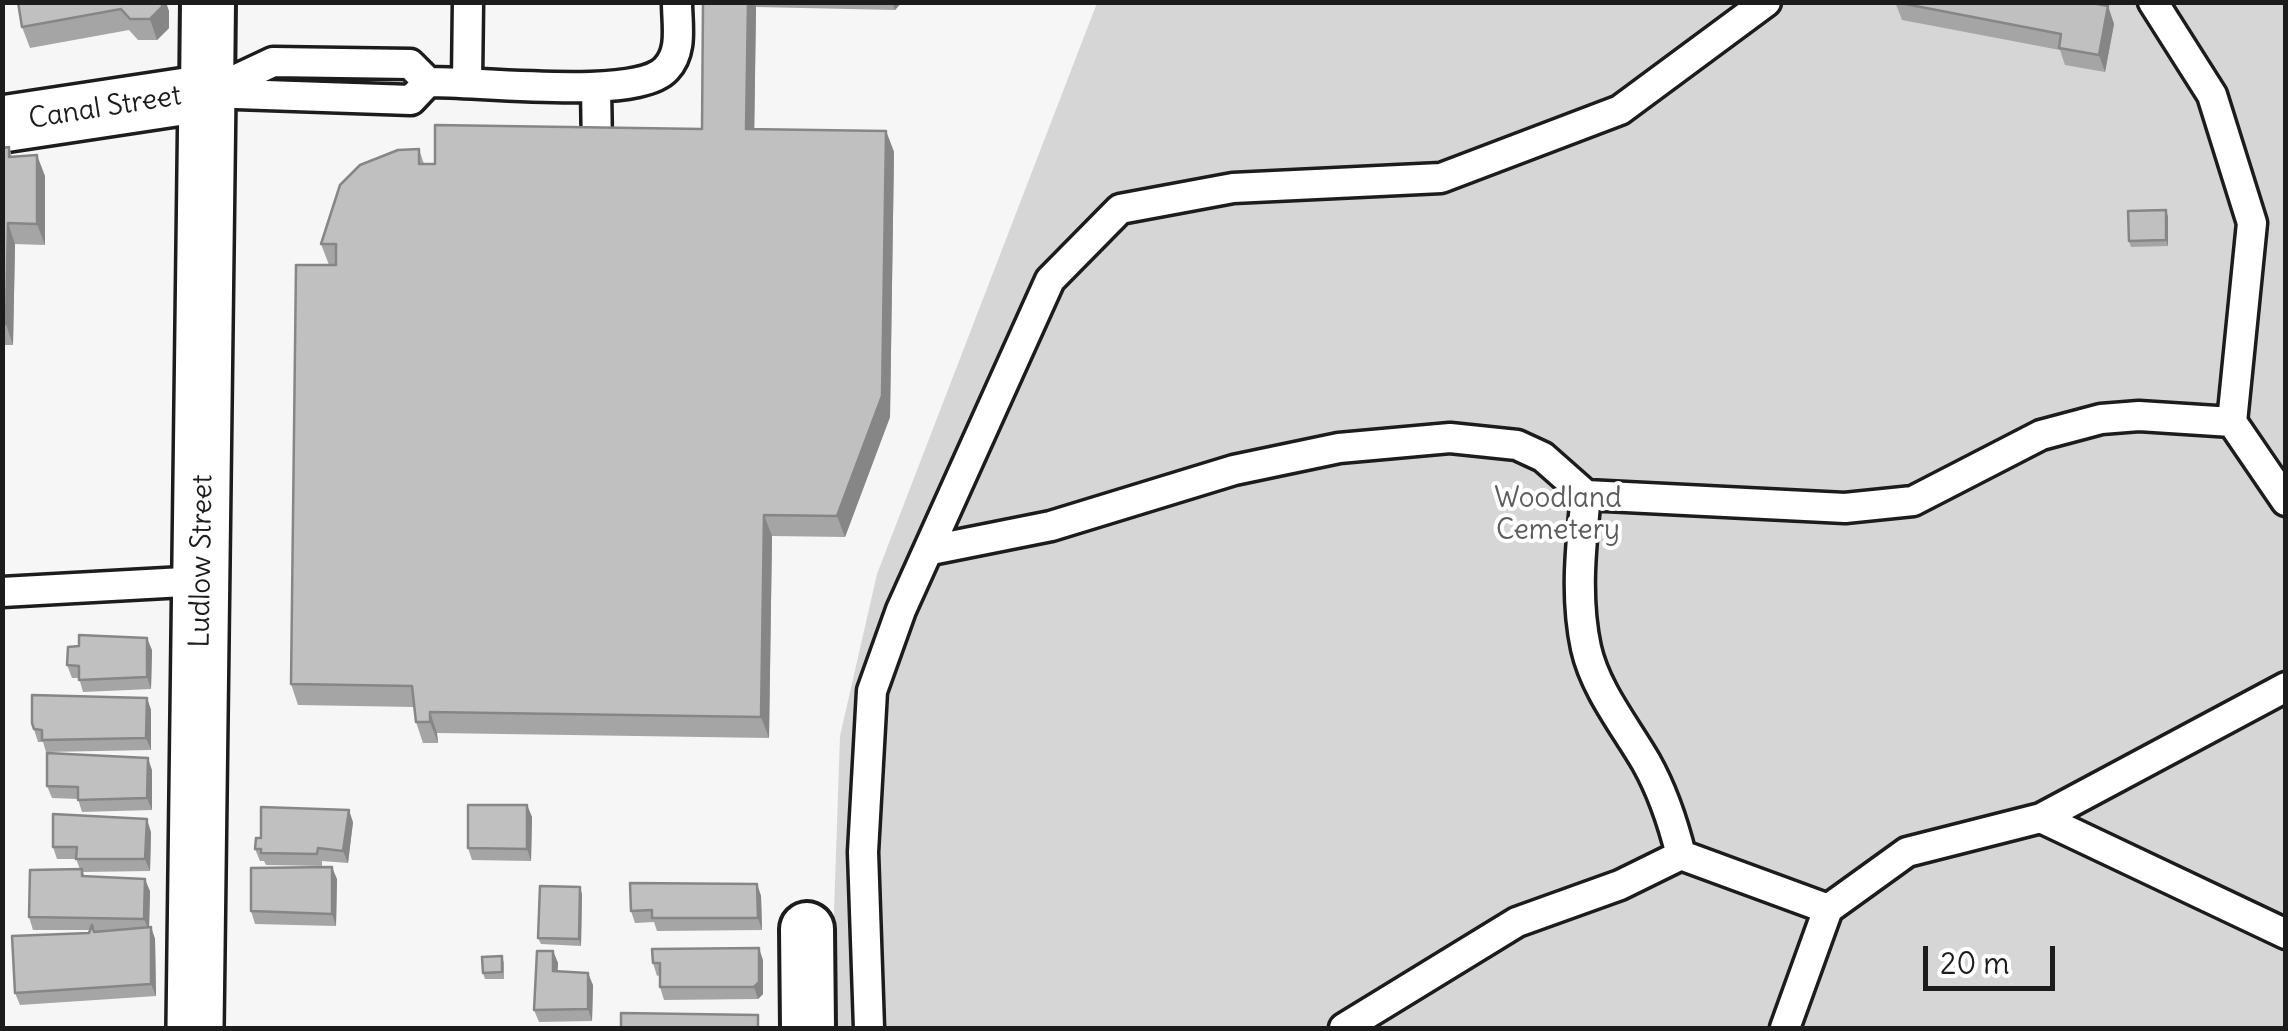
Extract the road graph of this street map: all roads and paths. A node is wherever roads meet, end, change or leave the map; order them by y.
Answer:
1 (208, 2) edge
2 (468, 2) edge
3 (677, 2) edge
4 (1766, 2) edge
5 (2153, 2) edge
6 (466, 81) junction
7 (596, 87) junction
8 (207, 93) junction
9 (2, 124) edge
10 (597, 148) edge
11 (2232, 422) junction
12 (1586, 495) junction
13 (2286, 502) edge
14 (931, 550) junction
15 (202, 582) junction
16 (2, 592) edge
17 (2286, 687) edge
18 (2041, 818) junction
19 (1680, 855) junction
20 (1828, 909) junction
21 (807, 930) dead end
22 (2286, 934) edge
23 (184, 1028) edge
24 (195, 1028) edge
25 (808, 1028) edge
26 (868, 1028) edge
27 (1344, 1028) edge
28 (1786, 1028) edge

1 - 8 street
2 - 6 lane
3 - 7 lane
4 - 14 lane
5 - 11 lane
6 - 7 lane
6 - 8 lane
7 - 10 lane
8 - 9 street, Canal Street
8 - 15 street, Ludlow Street
11 - 12 lane
11 - 13 lane
12 - 14 lane
12 - 19 lane
14 - 26 lane
15 - 16 lane
15 - 24 street, Ludlow Street
17 - 18 lane
18 - 20 lane
18 - 22 lane
19 - 20 lane
19 - 27 lane
20 - 28 lane
21 - 25 street
23 - 24 street

